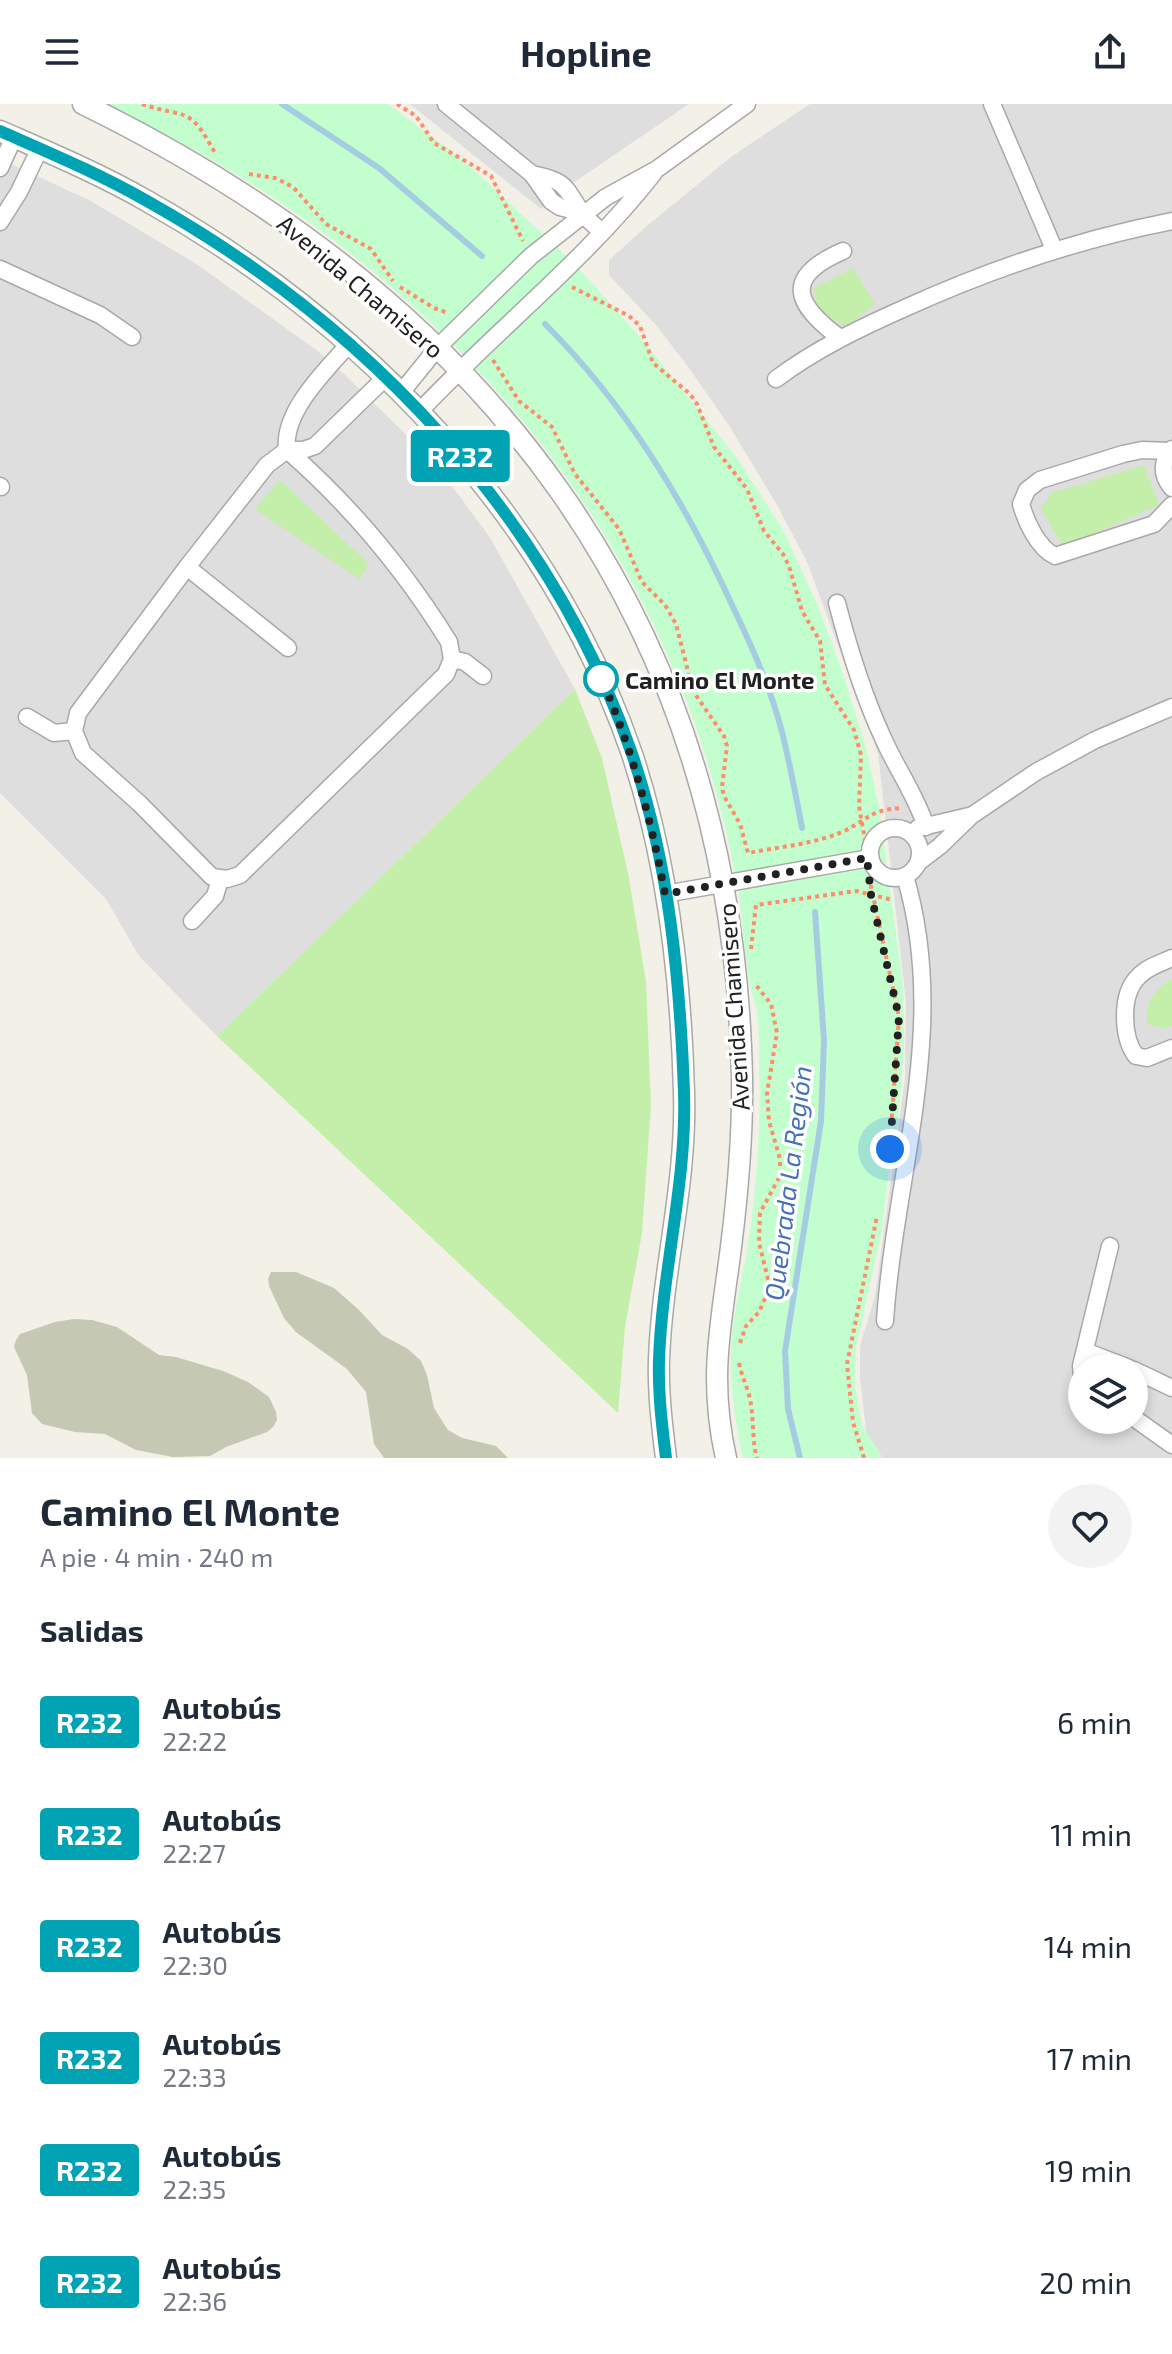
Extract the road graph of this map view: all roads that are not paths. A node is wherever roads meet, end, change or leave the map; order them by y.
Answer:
1 (83, 104) edge
2 (446, 104) edge
3 (747, 104) edge
4 (992, 104) edge
5 (725, 110) edge
6 (7, 134) edge
7 (40, 148) junction
8 (0, 168) edge
9 (657, 169) junction
10 (583, 213) junction
11 (1172, 221) edge
12 (0, 222) edge
13 (602, 232) junction
14 (1054, 249) junction
15 (843, 251) dead end
16 (0, 269) edge
17 (132, 337) dead end
18 (840, 338) junction
19 (349, 344) junction
20 (438, 347) junction
21 (460, 369) junction
22 (385, 378) junction
23 (776, 379) dead end
24 (400, 394) junction
25 (419, 412) junction
26 (287, 450) junction
27 (1171, 450) edge
28 (1172, 488) edge
29 (1172, 505) edge
30 (187, 567) junction
31 (837, 603) dead end
32 (288, 648) dead end
33 (452, 659) junction
34 (483, 676) dead end
35 (1168, 711) edge
36 (27, 717) dead end
37 (74, 731) junction
38 (971, 816) junction
39 (926, 827) junction
40 (905, 830) junction
41 (869, 858) junction
42 (919, 862) junction
43 (905, 876) junction
44 (220, 879) junction
45 (724, 884) junction
46 (665, 894) junction
47 (192, 921) dead end
48 (1172, 958) edge
49 (1172, 1048) edge
50 (1110, 1246) dead end
51 (885, 1321) dead end
52 (1085, 1351) junction
53 (1085, 1354) edge
54 (1093, 1354) edge
55 (1148, 1377) edge
56 (1172, 1388) edge
57 (1148, 1428) edge
58 (1172, 1445) edge
59 (666, 1458) edge
60 (726, 1458) edge

1 - 20 street, Avenida Chamisero
2 - 10 street
3 - 5 street
4 - 14 street
5 - 9 street
6 - 7 street
6 - 8 street
7 - 12 street
7 - 19 street
9 - 10 street
9 - 13 street
10 - 13 street
10 - 20 street
11 - 14 street
13 - 21 street
14 - 18 street
15 - 18 street
16 - 17 street
18 - 23 street
19 - 22 street
19 - 26 street
20 - 21 street, Avenida Chamisero
20 - 24 street
21 - 25 street
21 - 45 street, Avenida Chamisero
22 - 24 street
22 - 26 street
24 - 25 street
25 - 46 street
26 - 30 street
26 - 33 street
27 - 28 street
27 - 29 street
30 - 32 street
30 - 37 street
31 - 39 street
33 - 34 street
33 - 44 street
35 - 38 street
36 - 37 street
37 - 44 street
38 - 39 street
38 - 42 street
39 - 40 street
40 - 41 street
40 - 42 street
41 - 43 street
41 - 45 street
42 - 43 street
43 - 51 street
44 - 47 street
45 - 46 street
45 - 60 street, Avenida Chamisero
46 - 59 street
48 - 49 street
50 - 52 street
52 - 53 street
52 - 54 street
55 - 56 street
57 - 58 street

